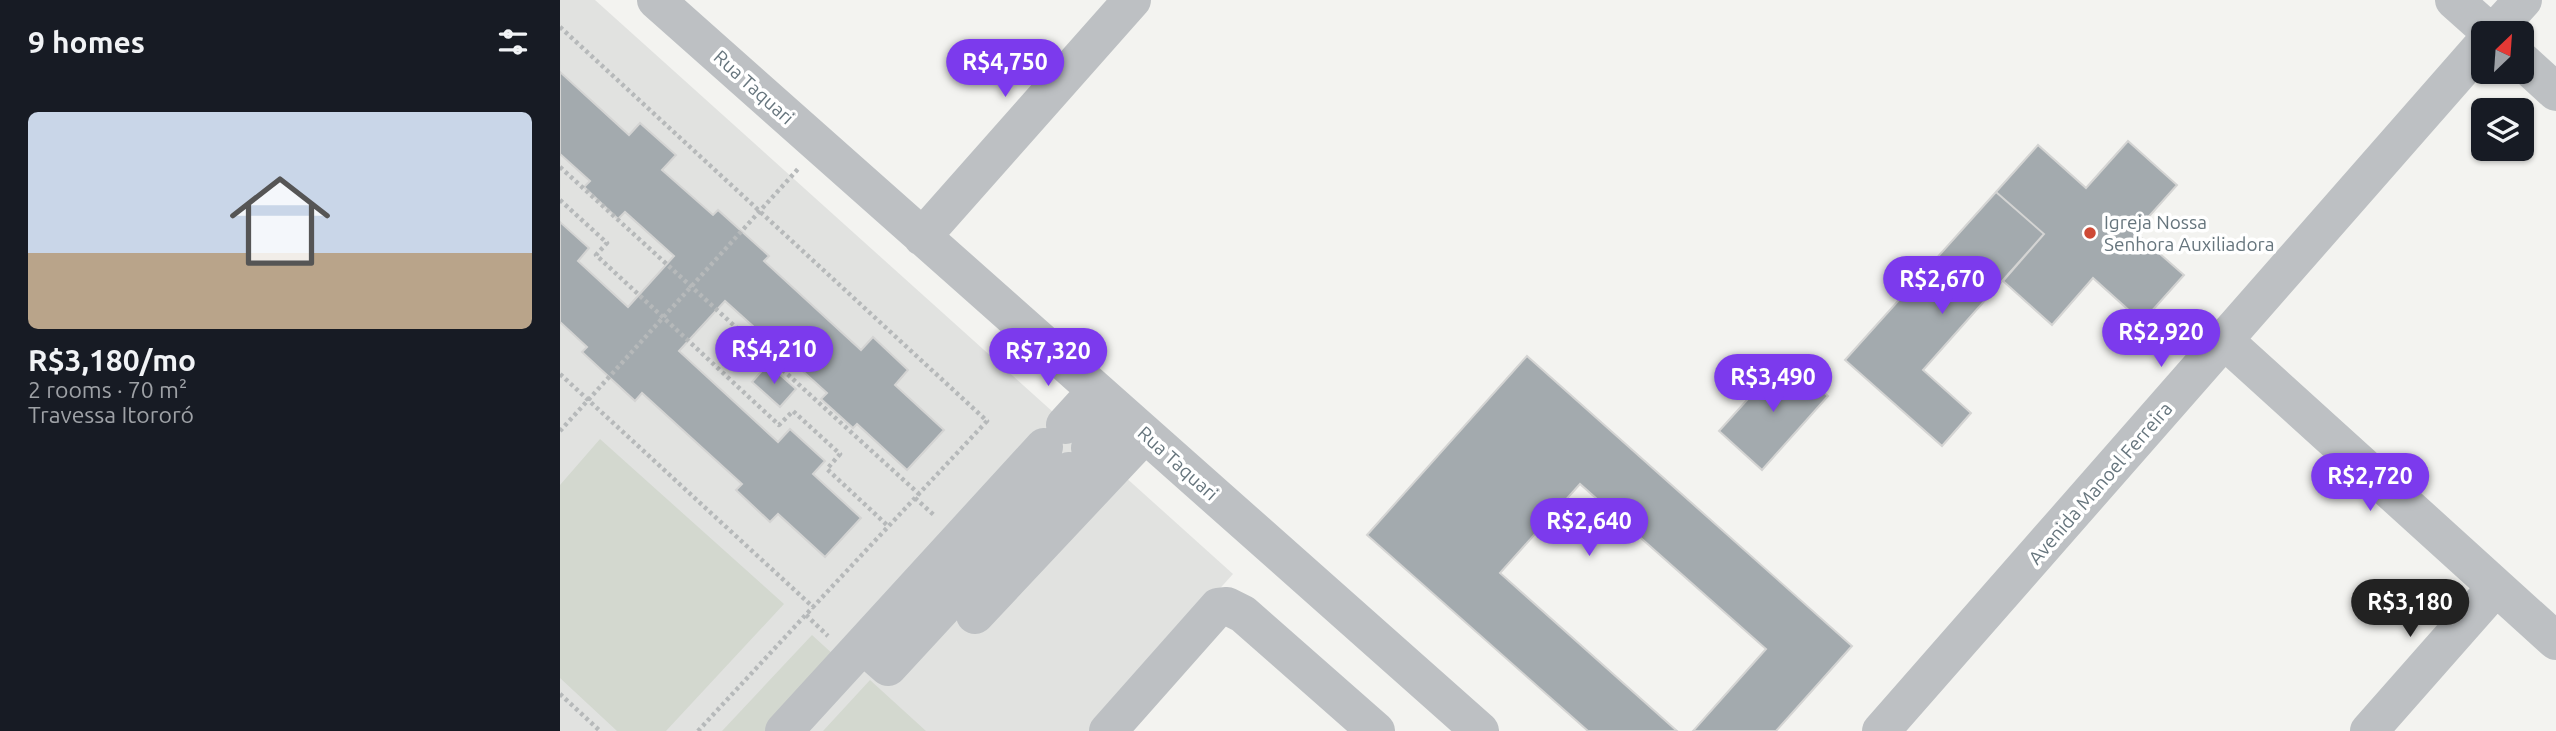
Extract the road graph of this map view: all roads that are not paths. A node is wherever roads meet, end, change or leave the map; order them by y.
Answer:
1 (1132, 0) edge
2 (2454, 0) edge
3 (2523, 0) edge
4 (671, 5) edge
5 (2478, 21) edge
6 (2503, 21) edge
7 (2471, 59) edge
8 (2534, 72) edge
9 (2556, 92) edge
10 (922, 237) junction
11 (2225, 341) junction
12 (1121, 413) junction
13 (1042, 498) junction
14 (2496, 587) junction
15 (946, 601) junction
16 (2556, 640) edge
17 (784, 731) edge
18 (1109, 731) edge
19 (1376, 731) edge
20 (1480, 731) edge
21 (1881, 731) edge
22 (2369, 731) edge

1 - 10 street
2 - 5 street
3 - 6 street
4 - 10 street, Rua Taquari
7 - 11 street, Avenida Manoel Ferreira
8 - 9 street
10 - 12 street, Rua Taquari
11 - 14 street
11 - 21 street, Avenida Manoel Ferreira
12 - 13 street
12 - 13 street
12 - 20 street, Rua Taquari
13 - 15 street
13 - 15 street
14 - 16 street
14 - 22 street
15 - 17 street
18 - 19 street

